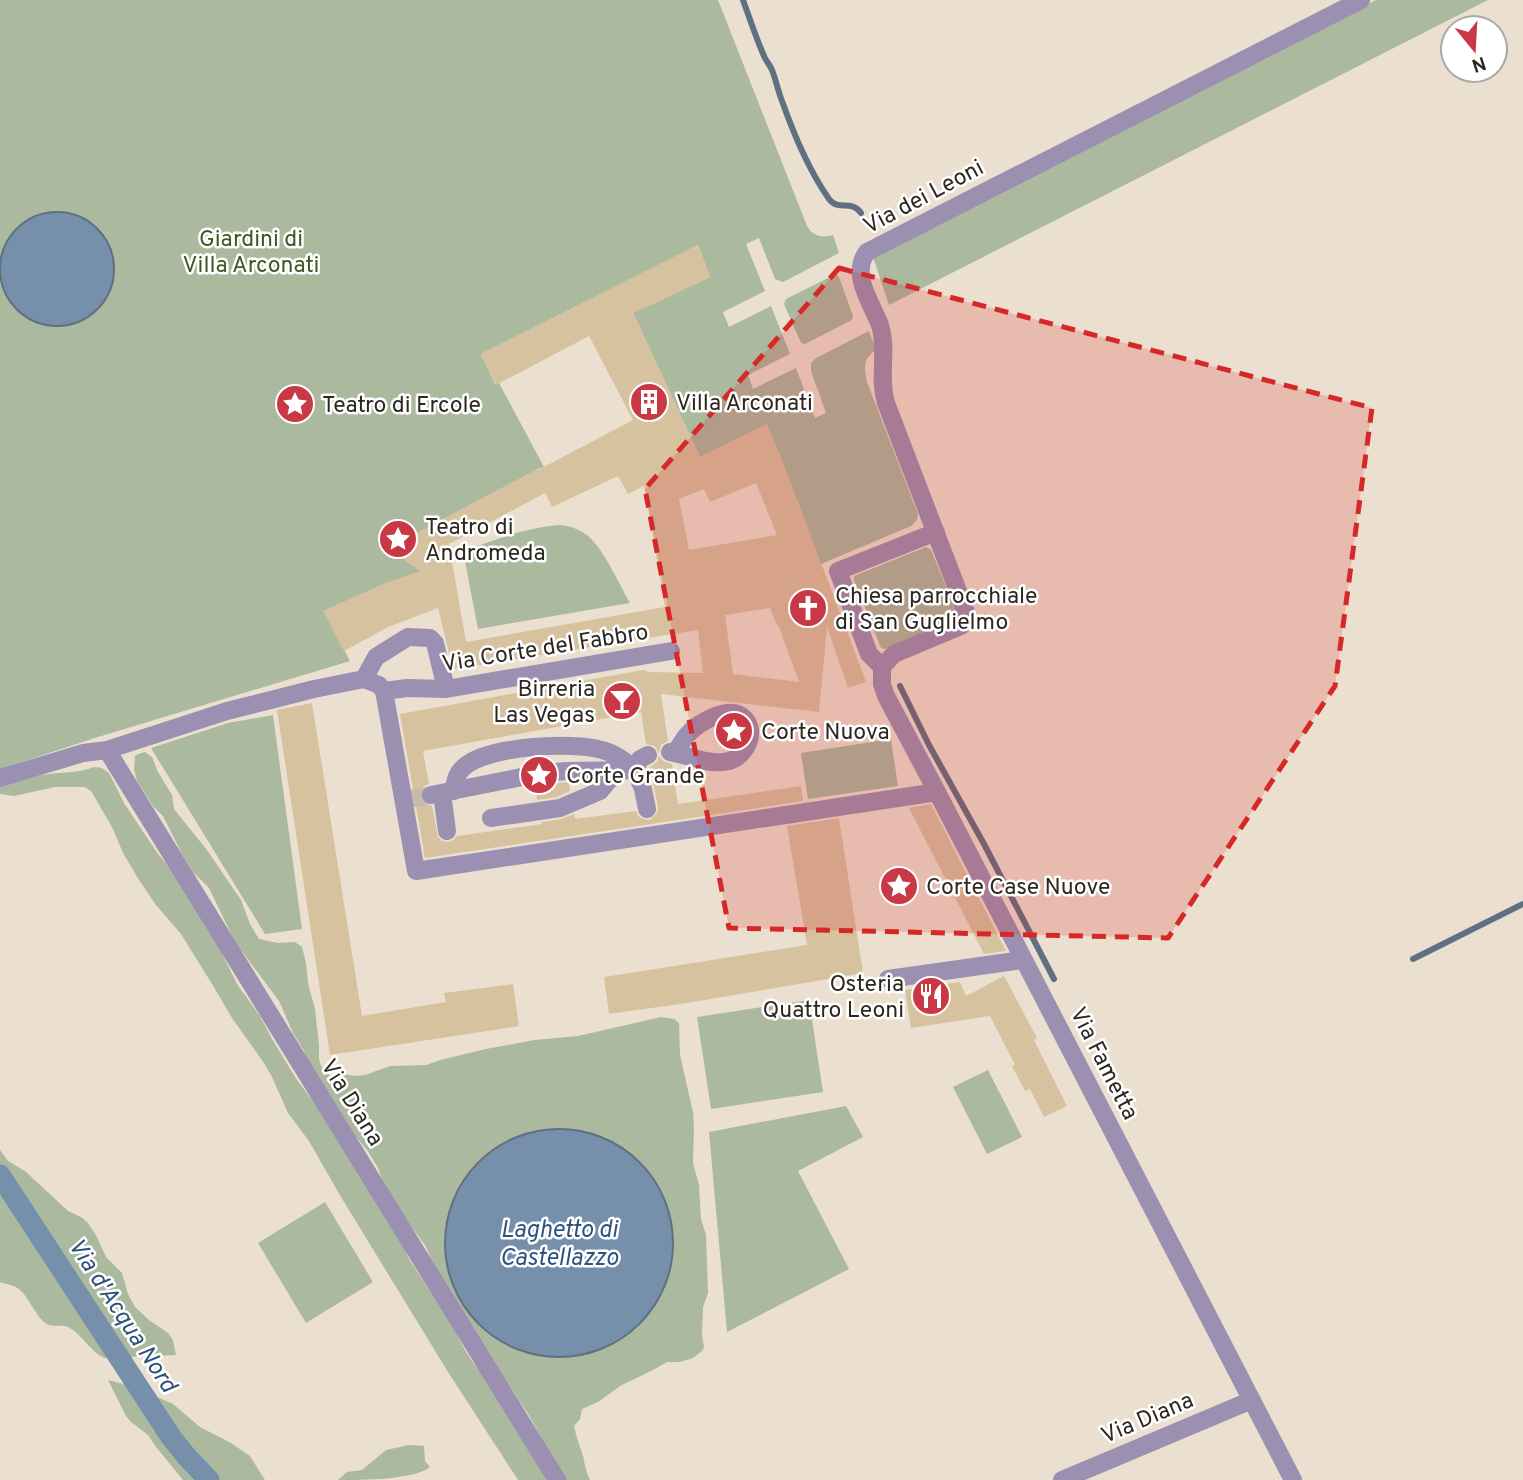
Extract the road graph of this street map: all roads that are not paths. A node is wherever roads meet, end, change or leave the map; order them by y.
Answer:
1 (1361, 0) edge
2 (936, 532) junction
3 (671, 651) dead end
4 (882, 667) junction
5 (364, 679) junction
6 (446, 689) junction
7 (384, 691) junction
8 (545, 746) junction
9 (107, 750) junction
10 (648, 754) dead end
11 (626, 770) junction
12 (542, 773) junction
13 (0, 778) edge
14 (937, 792) junction
15 (442, 793) junction
16 (647, 809) dead end
17 (491, 818) dead end
18 (447, 831) dead end
19 (1023, 960) junction
20 (888, 979) dead end
21 (1252, 1400) junction
22 (557, 1480) edge
23 (1062, 1480) edge
24 (1293, 1480) edge

1 - 2 street, Via dei Leoni
2 - 4 street, Via dei Leoni
2 - 4 street
3 - 6 street, Via Corte del Fabbro
4 - 14 street, Via Fametta
5 - 6 street
5 - 7 street
5 - 9 street
6 - 7 street, Via Corte del Fabbro
7 - 14 street
8 - 11 street
8 - 12 street
8 - 15 street
9 - 13 street
9 - 22 street, Via Diana
10 - 11 street
11 - 12 street
11 - 16 street
11 - 17 street
12 - 15 street
14 - 19 street, Via Fametta
15 - 18 street
19 - 20 street
19 - 21 street, Via Fametta
21 - 23 street, Via Diana
21 - 24 street, Via Fametta

